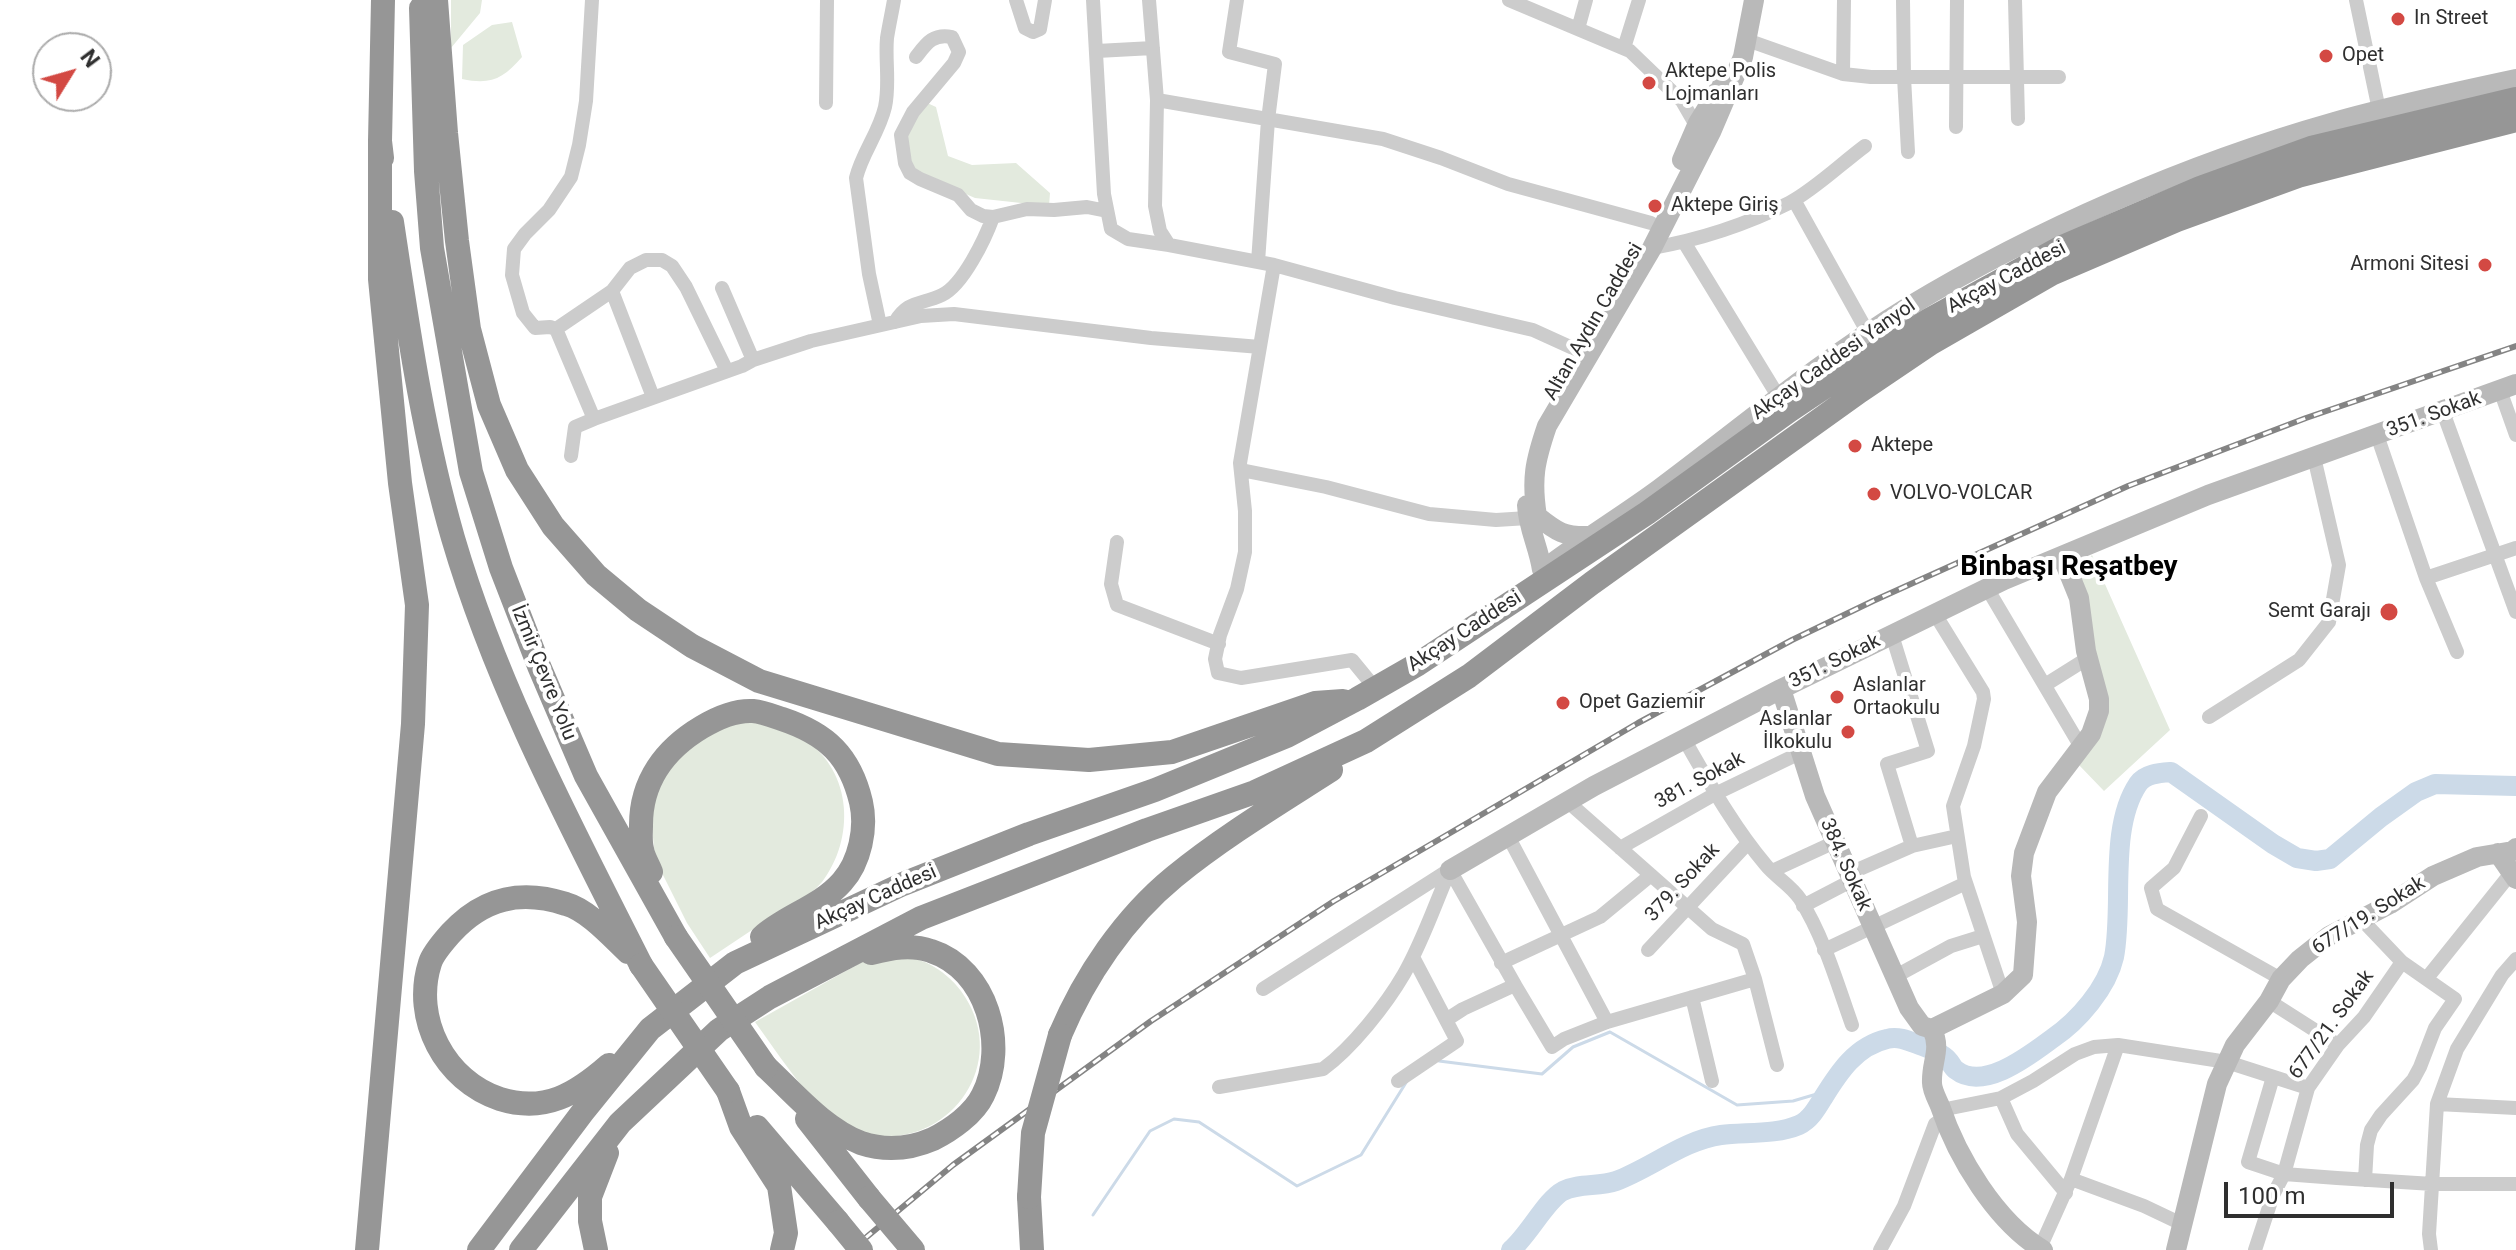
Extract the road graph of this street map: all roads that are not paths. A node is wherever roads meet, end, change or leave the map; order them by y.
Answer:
1 (383, 0) edge
2 (421, 0) edge
3 (436, 0) edge
4 (592, 0) edge
5 (827, 0) edge
6 (894, 0) edge
7 (1016, 0) edge
8 (1045, 0) edge
9 (1093, 0) edge
10 (1149, 0) edge
11 (1237, 0) edge
12 (1586, 0) edge
13 (1639, 0) edge
14 (1754, 0) edge
15 (1844, 0) edge
16 (1903, 0) edge
17 (1957, 0) edge
18 (2015, 0) edge
19 (2356, 0) edge
20 (1513, 1) edge
21 (1578, 29) junction
22 (1153, 48) junction
23 (1624, 48) junction
24 (1745, 49) junction
25 (1097, 51) junction
26 (916, 57) dead end
27 (1843, 74) junction
28 (2019, 76) junction
29 (1904, 77) junction
30 (2059, 77) dead end
31 (1957, 78) junction
32 (2516, 79) edge
33 (2516, 99) edge
34 (1157, 100) junction
35 (1682, 101) junction
36 (826, 103) dead end
37 (1713, 110) junction
38 (2379, 110) junction
39 (2018, 119) dead end
40 (1268, 120) junction
41 (2516, 120) edge
42 (1956, 127) dead end
43 (1703, 132) junction
44 (380, 141) junction
45 (1865, 146) dead end
46 (1908, 152) dead end
47 (1794, 200) junction
48 (1107, 211) junction
49 (993, 217) junction
50 (1651, 223) junction
51 (1684, 242) junction
52 (1169, 245) junction
53 (1652, 248) junction
54 (1258, 262) junction
55 (1274, 265) junction
56 (722, 288) dead end
57 (612, 291) junction
58 (887, 324) junction
59 (556, 329) junction
60 (1868, 333) junction
61 (1260, 347) junction
62 (1583, 353) junction
63 (753, 360) junction
64 (727, 371) junction
65 (2508, 387) edge
66 (1778, 396) junction
67 (653, 397) junction
68 (2443, 412) junction
69 (594, 419) junction
70 (2377, 435) junction
71 (2516, 435) edge
72 (571, 456) dead end
73 (2314, 457) junction
74 (1241, 470) junction
75 (1528, 518) junction
76 (1590, 536) junction
77 (1117, 542) dead end
78 (2516, 548) edge
79 (2496, 555) junction
80 (2062, 556) junction
81 (1542, 570) junction
82 (2426, 578) junction
83 (1987, 588) junction
84 (2516, 612) edge
85 (1935, 614) junction
86 (1483, 621) junction
87 (1892, 635) junction
88 (1219, 644) junction
89 (2457, 652) dead end
90 (2088, 658) junction
91 (2045, 685) junction
92 (1781, 689) junction
93 (1366, 694) junction
94 (2209, 717) dead end
95 (1684, 739) junction
96 (1366, 741) junction
97 (2081, 747) junction
98 (1800, 753) junction
99 (1715, 794) junction
100 (1567, 801) junction
101 (2201, 816) dead end
102 (1508, 836) junction
103 (1957, 836) junction
104 (1835, 842) junction
105 (1748, 843) junction
106 (1912, 846) junction
107 (1620, 848) junction
108 (2507, 851) edge
109 (1450, 870) junction
110 (1772, 871) junction
111 (1651, 875) junction
112 (2514, 875) edge
113 (1850, 878) junction
114 (1966, 883) junction
115 (1803, 906) junction
116 (1688, 908) junction
117 (2362, 920) junction
118 (1872, 925) junction
119 (1983, 936) junction
120 (676, 937) junction
121 (1562, 937) junction
122 (1648, 950) dead end
123 (1824, 950) junction
124 (1413, 957) junction
125 (2516, 959) edge
126 (2402, 962) junction
127 (735, 963) junction
128 (1501, 963) junction
129 (641, 965) junction
130 (1896, 976) junction
131 (2427, 978) junction
132 (1755, 979) junction
133 (2281, 979) junction
134 (1515, 985) junction
135 (1263, 989) dead end
136 (2003, 994) junction
137 (770, 997) junction
138 (1692, 997) junction
139 (2269, 1001) junction
140 (1446, 1020) junction
141 (1607, 1022) junction
142 (1852, 1025) dead end
143 (650, 1029) junction
144 (1935, 1035) junction
145 (2118, 1045) junction
146 (2338, 1045) junction
147 (2227, 1062) junction
148 (1777, 1065) dead end
149 (766, 1067) junction
150 (2273, 1077) junction
151 (1398, 1081) dead end
152 (1712, 1081) dead end
153 (1219, 1087) dead end
154 (2308, 1088) junction
155 (728, 1091) junction
156 (2001, 1098) junction
157 (2437, 1104) junction
158 (2516, 1108) edge
159 (1942, 1115) junction
160 (620, 1123) junction
161 (2284, 1174) junction
162 (2365, 1180) junction
163 (2433, 1184) junction
164 (2516, 1184) edge
165 (2068, 1186) junction
166 (2184, 1225) junction
167 (2042, 1249) edge
168 (367, 1250) edge
169 (479, 1250) edge
170 (521, 1250) edge
171 (596, 1250) edge
172 (782, 1250) edge
173 (861, 1250) edge
174 (913, 1250) edge
175 (1032, 1250) edge
176 (1880, 1250) edge
177 (2176, 1250) edge
178 (2255, 1250) edge
179 (2431, 1250) edge

1 - 44 highway, İzmir Çevre Yolu
2 - 120 highway, İzmir Çevre Yolu
3 - 93 highway
4 - 59 street
5 - 36 street
6 - 58 street
7 - 8 street
9 - 25 street
10 - 22 street
11 - 40 street
12 - 21 street
13 - 23 street
14 - 24 main road
15 - 27 street
16 - 29 street
17 - 31 street
18 - 28 street
19 - 38 street
20 - 21 street
21 - 23 street
22 - 25 street
22 - 34 street
23 - 35 street
24 - 27 street
24 - 37 main road, Altan Aydın Caddesi
25 - 48 street
26 - 49 street
27 - 29 street
28 - 30 street
28 - 31 street
28 - 39 street
29 - 31 street
29 - 46 street
31 - 42 street
32 - 38 main road, Akçay Caddesi Yanyol
33 - 86 highway, Akçay Caddesi
34 - 40 street
34 - 52 street
35 - 37 street
35 - 43 street
37 - 43 main road, Altan Aydın Caddesi
38 - 60 main road, Akçay Caddesi Yanyol
40 - 50 street
40 - 54 street
41 - 96 highway, Akçay Caddesi
43 - 50 main road, Altan Aydın Caddesi
43 - 53 main road, Altan Aydın Caddesi
44 - 129 highway, İzmir Çevre Yolu
44 - 168 highway
45 - 47 street
47 - 51 street
47 - 60 street
48 - 49 street
48 - 52 street
49 - 58 street
50 - 62 main road, Altan Aydın Caddesi
51 - 53 street
51 - 66 street
52 - 54 street
53 - 62 main road, Altan Aydın Caddesi
54 - 55 street
55 - 61 street
55 - 62 street
56 - 63 street
57 - 59 street
57 - 64 street
57 - 67 street
58 - 61 street
58 - 63 street
59 - 69 street
60 - 66 main road, Akçay Caddesi Yanyol
61 - 74 street
62 - 75 main road, Altan Aydın Caddesi
62 - 76 main road, Altan Aydın Caddesi
63 - 64 street
64 - 67 street
65 - 68 main road, 351. Sokak
65 - 71 street
66 - 76 main road, Akçay Caddesi Yanyol
67 - 69 street
68 - 70 main road, 351. Sokak
68 - 79 street
69 - 72 street
70 - 73 main road, 351. Sokak
70 - 82 street
73 - 80 main road, 351. Sokak
73 - 94 street
74 - 75 street
74 - 88 street
75 - 81 main road, Altan Aydın Caddesi
76 - 81 main road, Akçay Caddesi Yanyol
77 - 88 street
78 - 79 street
79 - 82 street
79 - 84 street
80 - 83 main road, 351. Sokak
80 - 90 main road
81 - 86 main road
82 - 89 street
83 - 85 main road, 351. Sokak
83 - 91 street
85 - 87 main road, 351. Sokak
85 - 103 street
86 - 93 highway, Akçay Caddesi
87 - 92 main road, 351. Sokak
87 - 106 street
88 - 93 street
90 - 91 street
90 - 97 main road
91 - 97 street
92 - 95 main road, 351. Sokak
92 - 98 main road, 384. Sokak
93 - 127 highway, Akçay Caddesi
95 - 99 street
95 - 100 main road, 351. Sokak
96 - 137 highway, Akçay Caddesi
96 - 175 highway, bridge
97 - 136 main road
98 - 99 street, 381. Sokak
98 - 104 main road, 384. Sokak
99 - 105 street
99 - 107 street, 381. Sokak
100 - 102 main road, 351. Sokak
100 - 107 street
101 - 133 street
102 - 109 main road, 351. Sokak
102 - 121 street
103 - 106 street
103 - 114 street
104 - 110 street
104 - 113 main road, 384. Sokak
105 - 110 street
105 - 116 street, 379. Sokak
106 - 113 street
107 - 111 street
108 - 112 main road
108 - 117 main road, 677/19. Sokak
109 - 124 street
109 - 128 street
109 - 135 street
110 - 115 street
111 - 116 street
111 - 121 street
112 - 131 street
113 - 115 street
113 - 118 main road, 384. Sokak
114 - 118 street
114 - 119 street
115 - 123 street
116 - 122 street, 379. Sokak
116 - 132 street
117 - 126 street
117 - 133 main road, 677/19. Sokak
118 - 123 street
118 - 130 main road, 384. Sokak
119 - 130 street
119 - 136 street
120 - 127 highway
120 - 149 highway, İzmir Çevre Yolu, bridge
121 - 128 street
121 - 141 street
123 - 142 street
124 - 140 street
124 - 153 street
125 - 157 street
126 - 131 street
126 - 146 street, 677/21. Sokak
127 - 143 highway, Akçay Caddesi
128 - 134 street
129 - 143 highway
129 - 155 highway, İzmir Çevre Yolu, bridge
130 - 144 main road, 384. Sokak
131 - 162 street
132 - 138 street
132 - 148 street
133 - 139 main road, 677/19. Sokak
134 - 140 street
134 - 141 street
136 - 144 main road
137 - 149 highway
137 - 160 highway, Akçay Caddesi
138 - 141 street
138 - 152 street
139 - 146 street
139 - 147 main road, 677/19. Sokak
140 - 151 street
143 - 169 highway, Akçay Caddesi
144 - 159 main road
145 - 147 street
145 - 156 street
145 - 165 street
146 - 154 street, 677/21. Sokak
147 - 150 street
147 - 166 main road, 677/19. Sokak
149 - 174 highway, İzmir Çevre Yolu, bridge
150 - 154 street
150 - 161 street
154 - 161 street, 677/21. Sokak
155 - 172 highway
155 - 173 highway, İzmir Çevre Yolu, bridge
156 - 159 street
156 - 165 street
157 - 158 street
157 - 163 street
159 - 167 main road
159 - 176 street
160 - 170 highway, Akçay Caddesi
160 - 171 highway
161 - 162 street
161 - 178 street, 677/21. Sokak
162 - 163 street
163 - 164 street
163 - 179 street
165 - 166 street
165 - 167 street
166 - 177 main road, 677/19. Sokak

